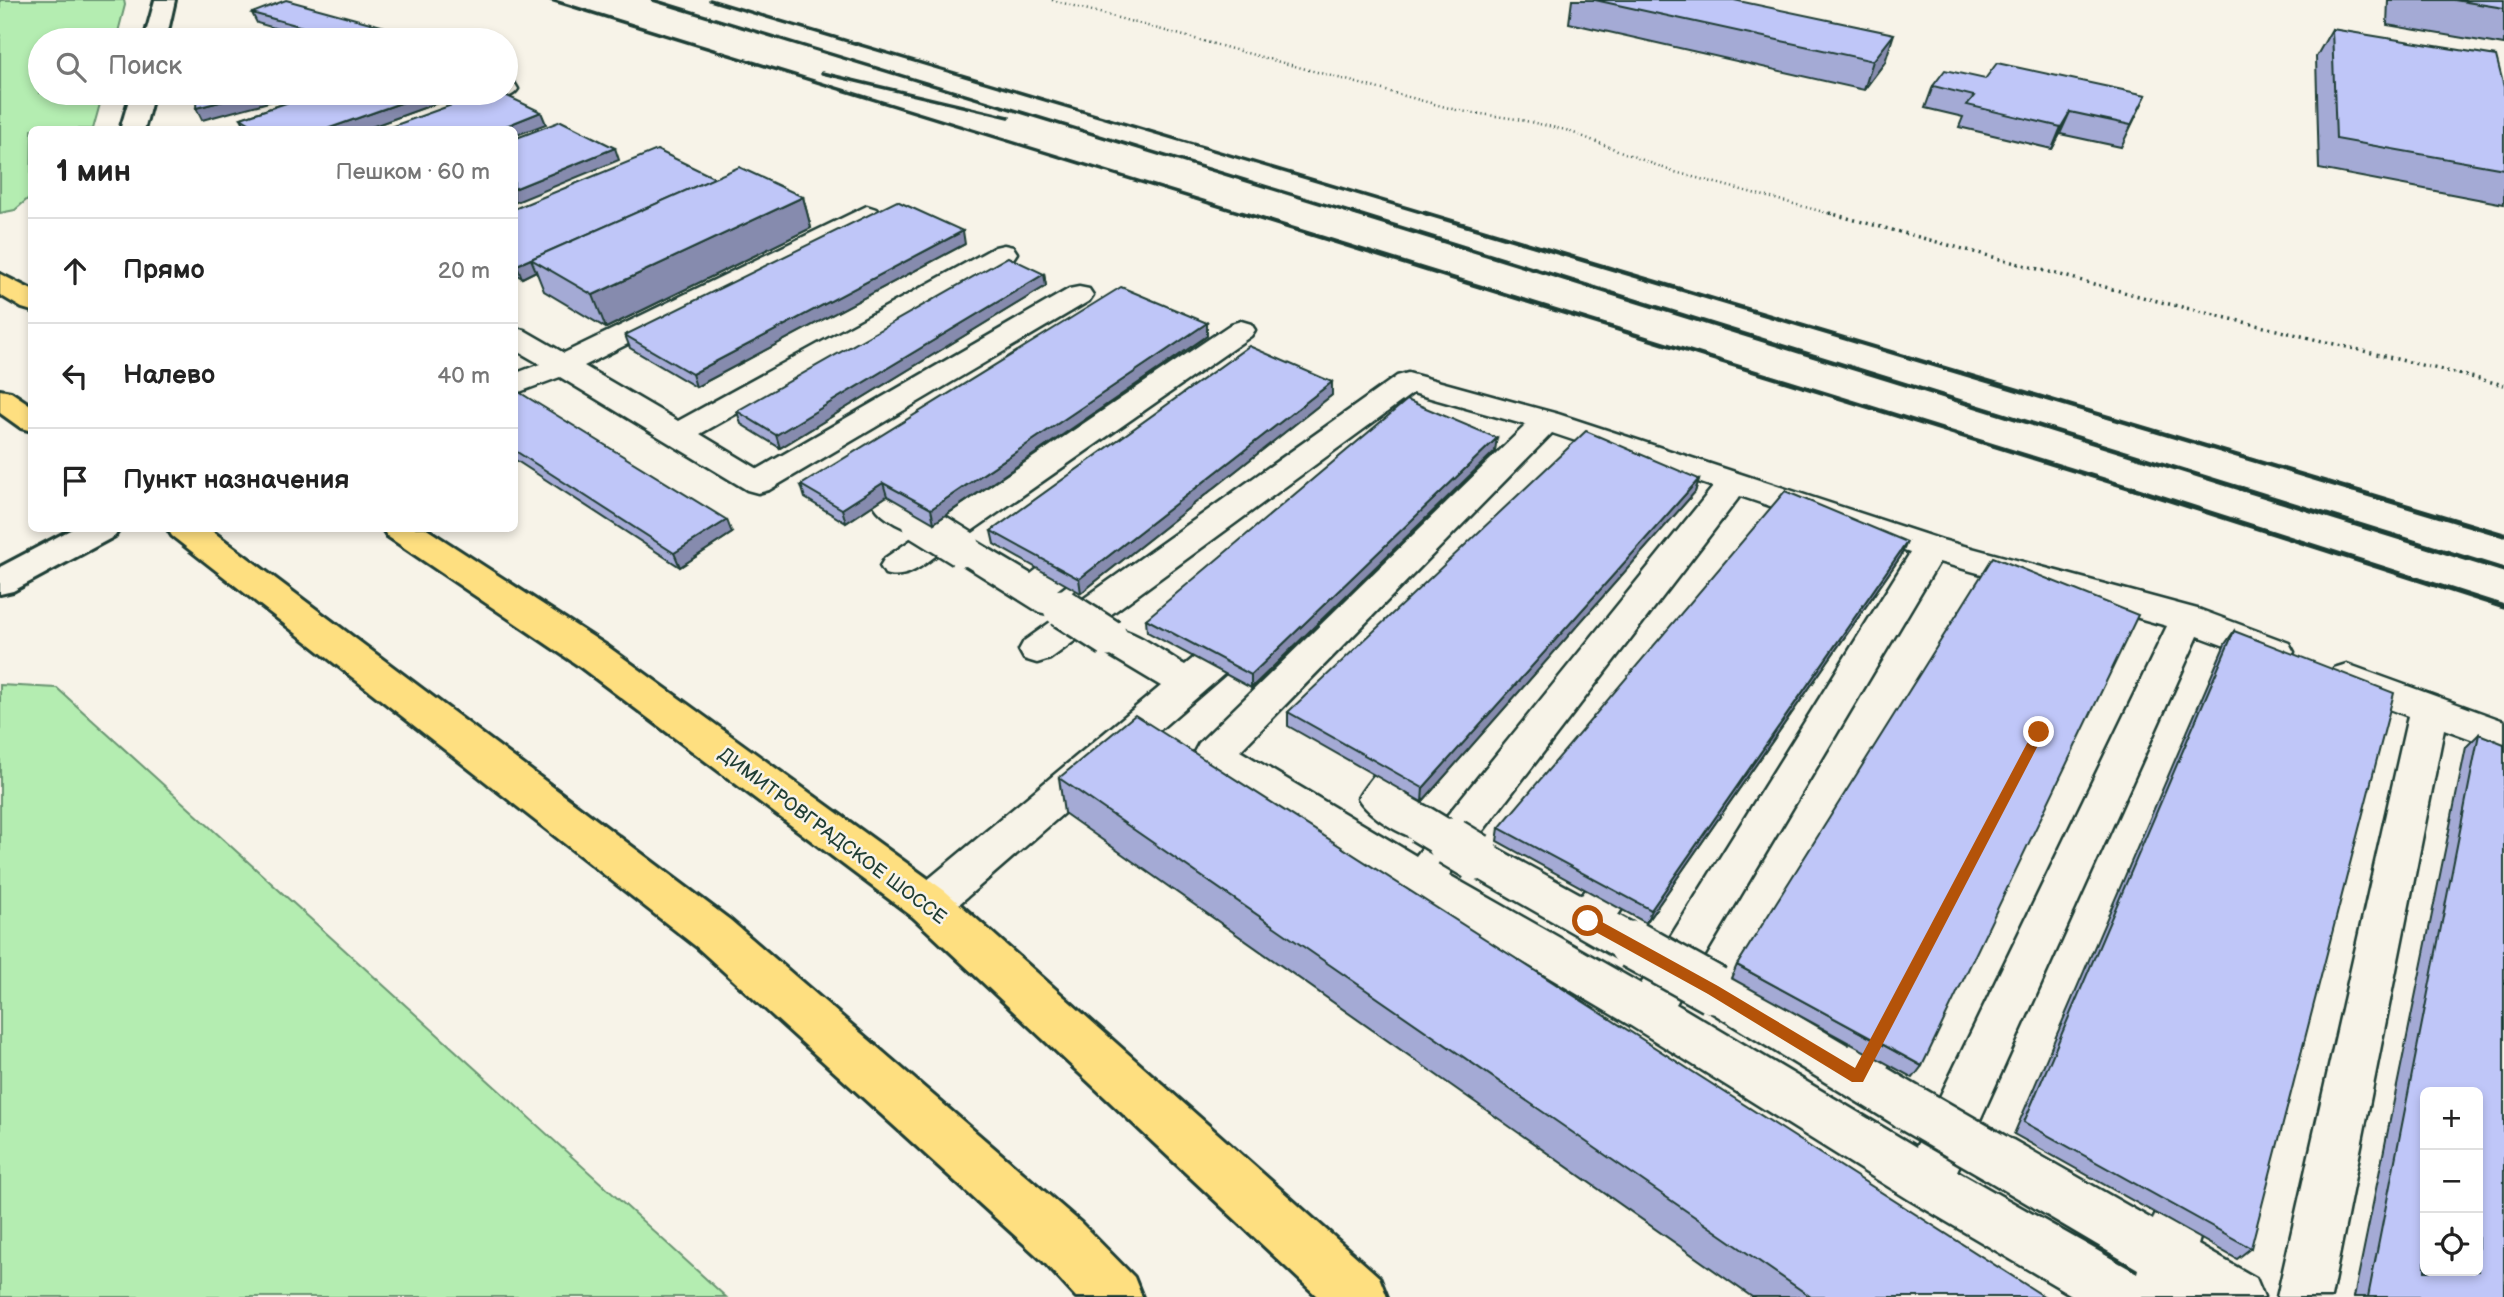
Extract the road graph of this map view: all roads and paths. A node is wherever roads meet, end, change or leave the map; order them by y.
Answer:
1 (165, 0) edge
2 (1052, 0) edge
3 (158, 28) edge
4 (139, 105) edge
5 (133, 126) edge
6 (867, 214) edge
7 (1004, 253) dead end
8 (0, 283) edge
9 (1079, 295) dead end
10 (28, 300) edge
11 (1241, 330) dead end
12 (518, 338) edge
13 (563, 365) junction
14 (518, 383) edge
15 (2504, 385) edge
16 (0, 399) edge
17 (28, 418) edge
18 (1546, 421) junction
19 (676, 435) junction
20 (957, 460) edge
21 (1733, 483) junction
22 (1117, 527) edge
23 (95, 532) edge
24 (189, 532) edge
25 (404, 532) edge
26 (1930, 548) junction
27 (897, 566) dead end
28 (0, 582) edge
29 (1032, 591) junction
30 (1270, 614) edge
31 (2188, 620) junction
32 (1037, 650) dead end
33 (1189, 685) junction
34 (2429, 708) junction
35 (1443, 727) edge
36 (2504, 736) edge
37 (1655, 832) edge
38 (1420, 880) junction
39 (929, 904) junction
40 (1588, 921) junction
41 (1909, 978) edge
42 (1647, 1011) junction
43 (1857, 1077) junction
44 (2204, 1139) edge
45 (1926, 1181) junction
46 (2152, 1283) edge
47 (2231, 1293) edge
48 (1114, 1297) edge
49 (1359, 1297) edge
50 (2304, 1297) edge

1 - 3 main road
2 - 15 path
4 - 5 main road
6 - 13 lane
7 - 19 lane
8 - 10 highway
9 - 19 lane
11 - 27 lane
12 - 13 lane
13 - 14 lane
13 - 19 lane
16 - 17 highway
18 - 21 lane
18 - 32 lane
18 - 38 lane
20 - 29 lane, bridge
21 - 26 lane
21 - 38 lane
22 - 29 lane
23 - 28 main road
24 - 48 highway
25 - 39 highway, ДИМИТРОВГРАДСКОЕ ШОССЕ
26 - 31 lane
26 - 42 lane
29 - 33 lane, bridge
30 - 33 lane
31 - 34 lane
31 - 45 lane
33 - 39 lane
34 - 36 lane
34 - 50 lane
35 - 40 lane, bridge
37 - 40 lane
38 - 42 lane
39 - 49 highway, ДИМИТРОВГРАДСКОЕ ШОССЕ
40 - 43 lane, bridge
41 - 43 lane
42 - 45 lane
43 - 46 lane, bridge
44 - 46 lane
45 - 46 lane
46 - 47 lane

